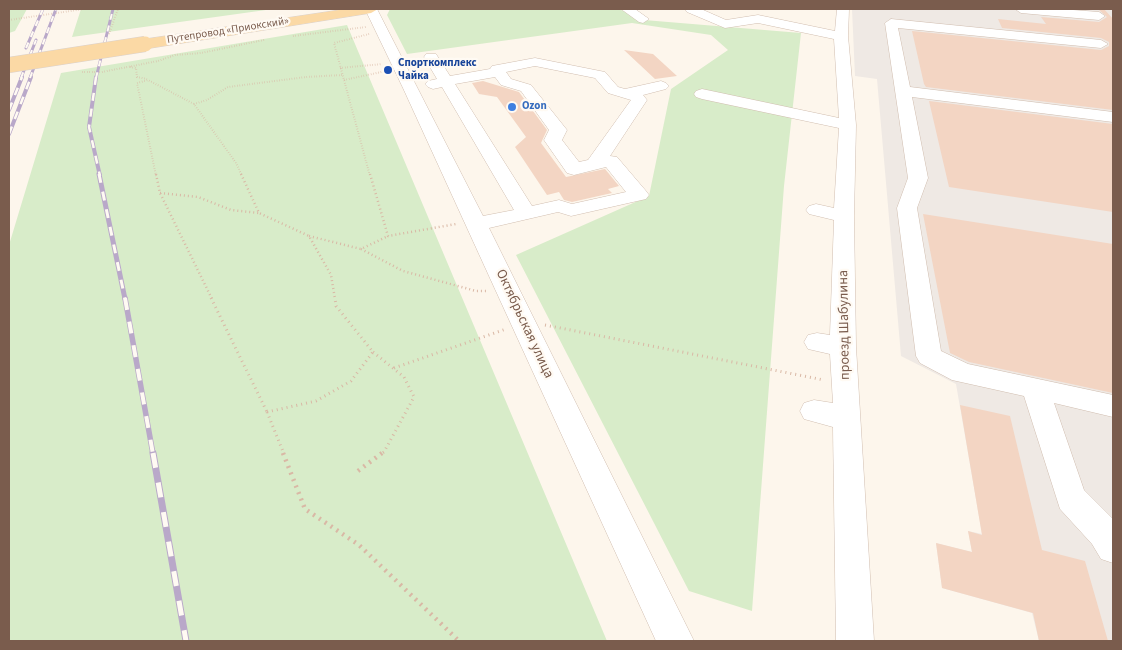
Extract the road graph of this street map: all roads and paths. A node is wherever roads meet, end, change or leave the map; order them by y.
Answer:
1 (84, 9) edge
2 (334, 9) edge
3 (627, 9) edge
4 (691, 9) edge
5 (737, 9) edge
6 (843, 9) edge
7 (1021, 9) edge
8 (370, 15) edge
9 (1098, 16) dead end
10 (643, 19) dead end
11 (758, 19) junction
12 (9, 20) edge
13 (372, 33) dead end
14 (291, 36) dead end
15 (841, 36) junction
16 (265, 40) dead end
17 (145, 41) junction
18 (1101, 44) dead end
19 (431, 57) dead end
20 (9, 59) edge
21 (385, 63) dead end
22 (9, 65) edge
23 (126, 67) junction
24 (340, 68) junction
25 (388, 70) dead end
26 (78, 71) dead end
27 (499, 72) junction
28 (342, 75) junction
29 (148, 80) junction
30 (344, 80) junction
31 (448, 82) junction
32 (661, 86) dead end
33 (411, 88) junction
34 (902, 91) junction
35 (632, 93) junction
36 (702, 94) dead end
37 (194, 104) junction
38 (1113, 117) edge
39 (848, 124) junction
40 (594, 164) junction
41 (160, 193) junction
42 (816, 210) dead end
43 (260, 213) junction
44 (526, 213) junction
45 (844, 216) junction
46 (476, 222) junction
47 (309, 236) junction
48 (388, 236) junction
49 (360, 249) junction
50 (508, 290) junction
51 (523, 322) junction
52 (817, 342) dead end
53 (843, 347) junction
54 (373, 352) junction
55 (393, 368) junction
56 (846, 385) junction
57 (1035, 388) junction
58 (1113, 406) edge
59 (814, 411) dead end
60 (267, 412) junction
61 (846, 418) junction
62 (358, 471) dead end
63 (1113, 547) edge
64 (459, 641) edge
65 (675, 641) edge
66 (855, 641) edge

1 - 12 path
2 - 17 main road, Путепровод «Приокский»
3 - 10 street
4 - 11 street
5 - 11 street
6 - 15 street, проезд Шабулина
7 - 9 street
8 - 14 path
8 - 17 main road, Путепровод «Приокский»
8 - 33 street, Октябрьская улица
11 - 15 street
13 - 24 path
15 - 39 street, проезд Шабулина
16 - 23 path
17 - 20 main road
17 - 22 main road, bridge
18 - 34 street
19 - 31 street
21 - 24 path
23 - 26 path
23 - 29 path
24 - 28 path
25 - 30 path
27 - 31 street
27 - 35 street
27 - 40 street
28 - 30 path
28 - 37 path
29 - 37 path
29 - 41 path
30 - 48 path
31 - 33 street
31 - 44 street
32 - 35 street
33 - 46 street, Октябрьская улица
34 - 38 street
34 - 57 street
35 - 40 street
36 - 39 street
37 - 43 path
39 - 45 street, проезд Шабулина
40 - 44 street
41 - 43 path
41 - 60 path
42 - 45 street
43 - 47 path
44 - 46 street
45 - 53 street, проезд Шабулина
46 - 48 path
46 - 50 street, Октябрьская улица
47 - 49 path
47 - 54 path
48 - 49 path
49 - 50 path
50 - 51 street, Октябрьская улица
51 - 55 path
51 - 56 path
51 - 65 street, Октябрьская улица
52 - 53 street
53 - 56 street, проезд Шабулина
54 - 55 path
54 - 60 path
55 - 62 path
56 - 61 street, проезд Шабулина
57 - 58 street
57 - 63 street
59 - 61 street
60 - 64 path
61 - 66 street, проезд Шабулина

